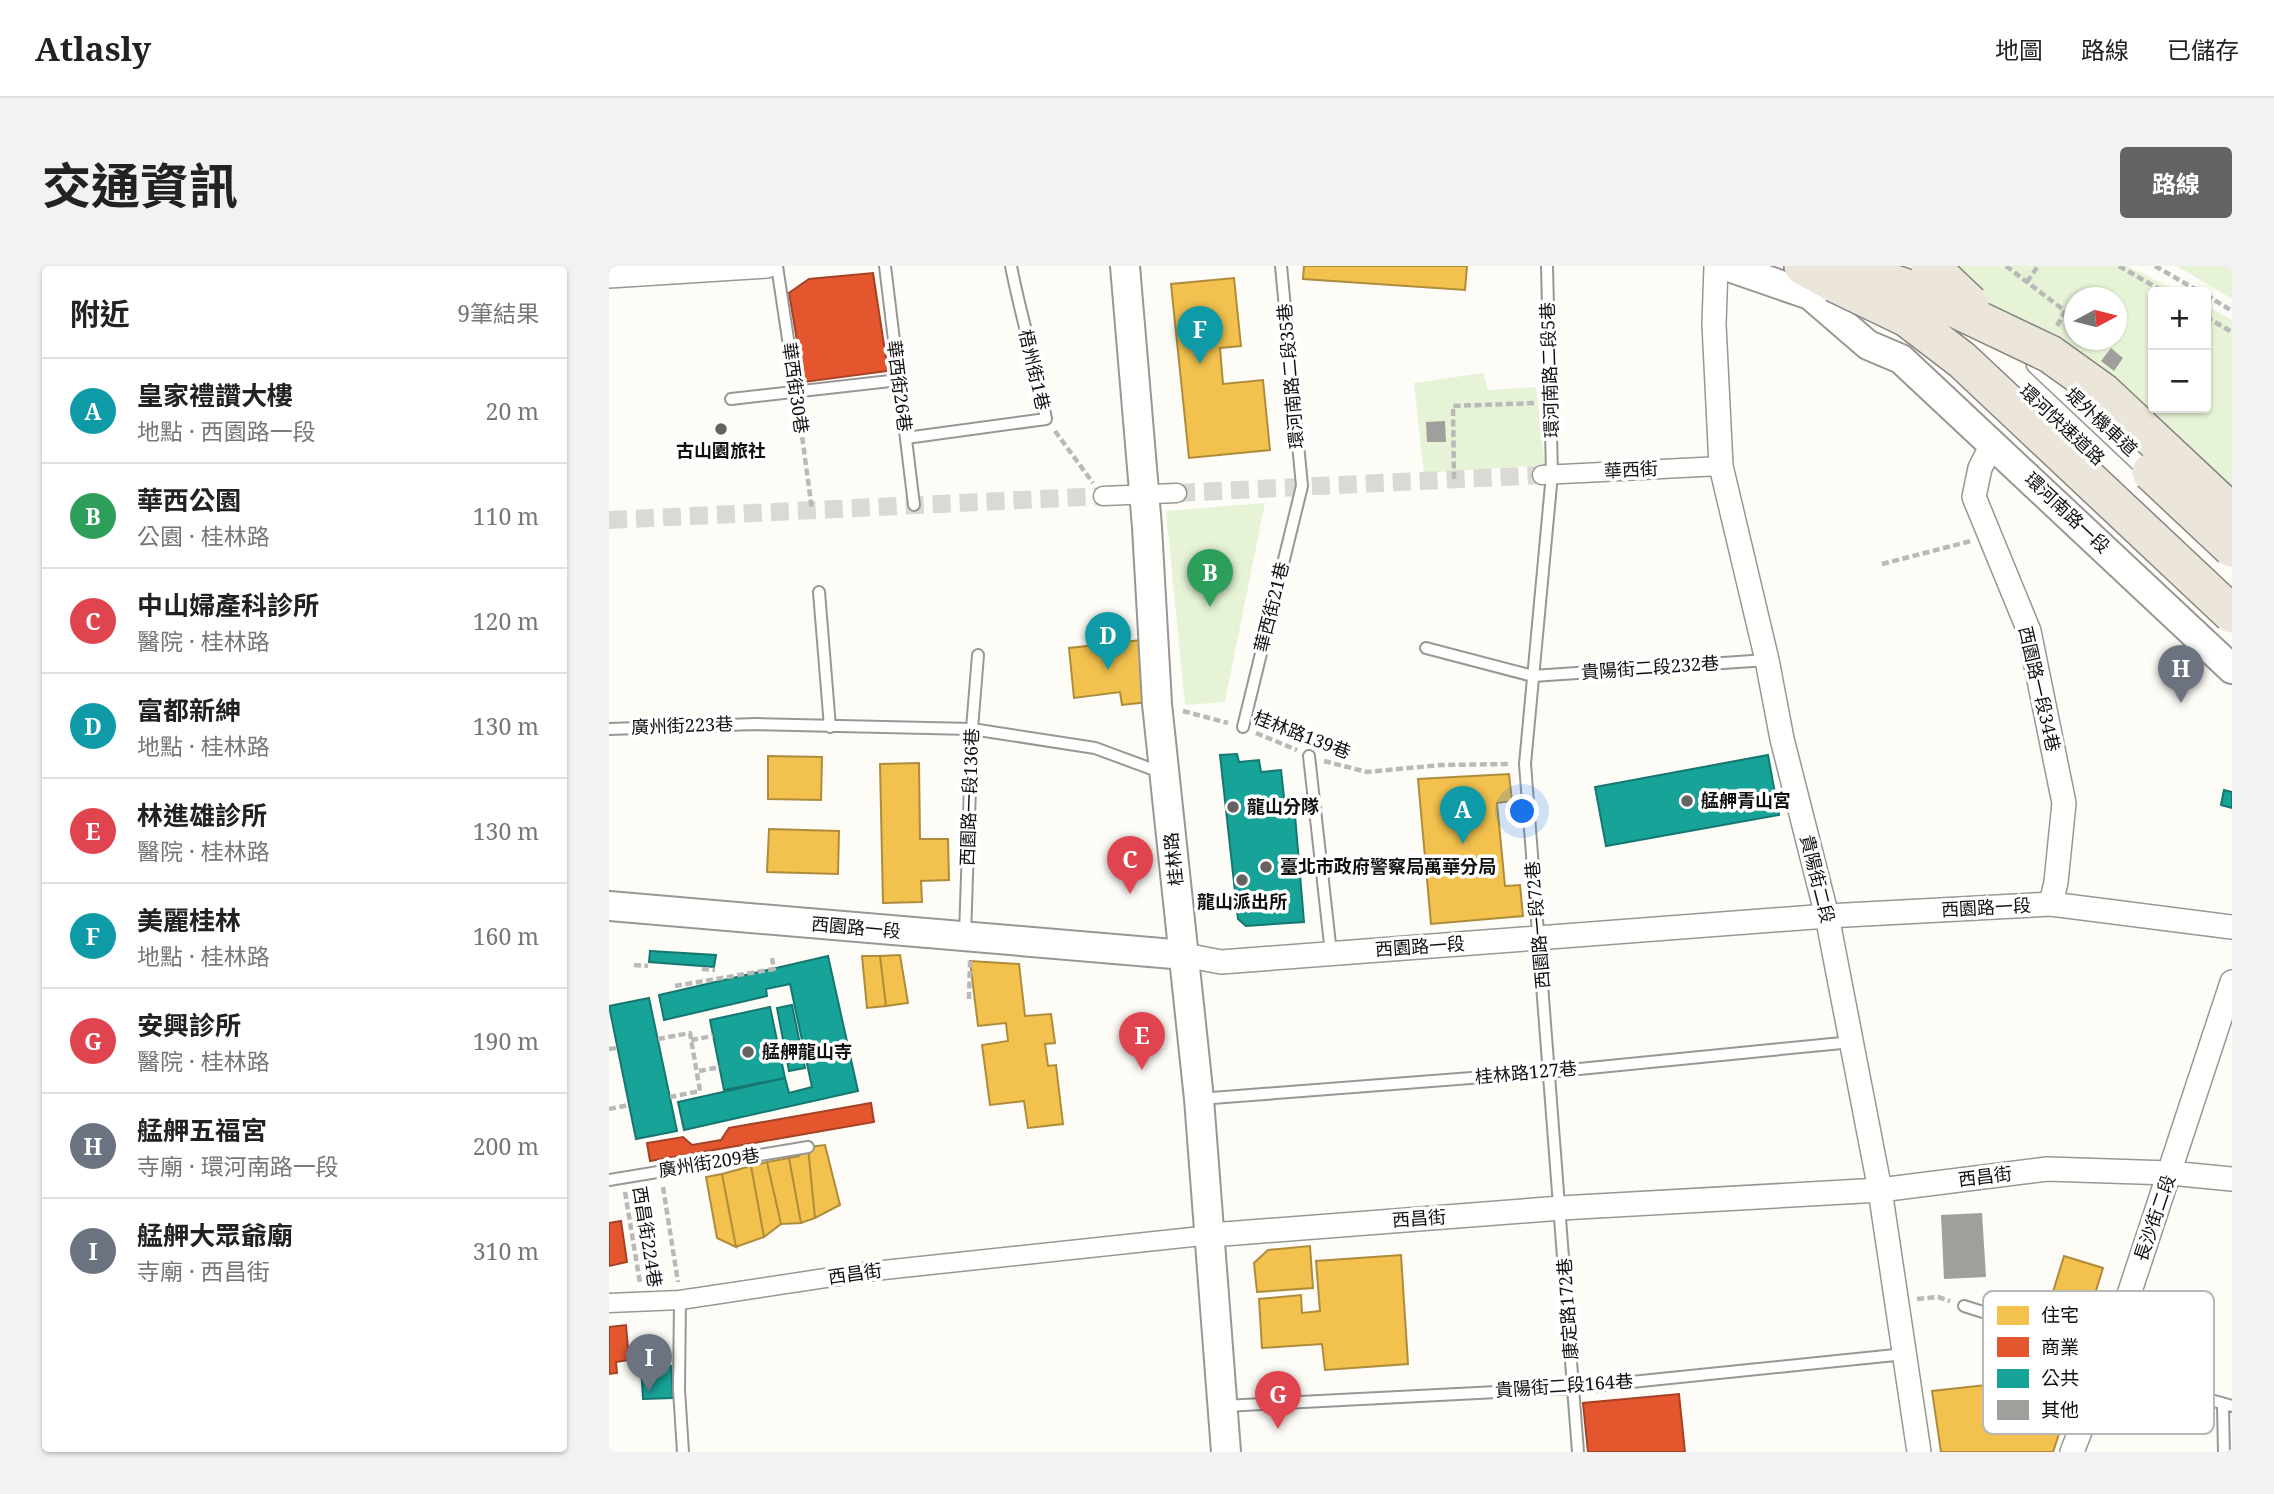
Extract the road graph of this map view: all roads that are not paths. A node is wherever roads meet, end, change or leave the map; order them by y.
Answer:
1 (767, 266) edge
2 (777, 266) edge
3 (885, 266) edge
4 (1011, 266) edge
5 (1125, 266) edge
6 (1281, 266) edge
7 (1548, 266) edge
8 (1716, 266) edge
9 (1726, 266) edge
10 (1803, 266) edge
11 (1840, 266) edge
12 (1892, 266) edge
13 (1930, 266) edge
14 (1944, 266) edge
15 (609, 276) edge
16 (1975, 294) junction
17 (1901, 359) junction
18 (899, 380) junction
19 (796, 392) junction
20 (731, 399) dead end
21 (906, 438) junction
22 (1993, 443) junction
23 (1721, 466) junction
24 (1547, 474) junction
25 (1302, 486) joint
26 (1177, 493) tunnel mouth
27 (1144, 495) junction
28 (1103, 496) tunnel mouth
29 (914, 505) dead end
30 (2232, 513) edge
31 (2232, 523) edge
32 (2232, 547) edge
33 (2232, 584) edge
34 (819, 592) dead end
35 (2232, 614) edge
36 (1426, 648) dead end
37 (978, 655) dead end
38 (1767, 660) junction
39 (2232, 669) edge
40 (1533, 676) junction
41 (830, 727) junction
42 (1243, 727) road end
43 (609, 729) edge
44 (972, 729) junction
45 (1309, 756) road end
46 (1164, 773) junction
47 (2051, 904) junction
48 (609, 906) edge
49 (1827, 916) junction
50 (2232, 927) edge
51 (1540, 938) junction
52 (967, 939) junction
53 (1331, 953) junction
54 (1185, 955) junction
55 (2232, 982) edge
56 (1852, 1042) junction
57 (1549, 1072) junction
58 (1199, 1099) junction
59 (808, 1147) dead end
60 (2170, 1173) junction
61 (2232, 1179) edge
62 (609, 1181) edge
63 (1880, 1190) junction
64 (1561, 1208) junction
65 (1211, 1236) junction
66 (2130, 1291) edge
67 (680, 1300) junction
68 (609, 1303) edge
69 (1964, 1306) road end
70 (1983, 1312) edge
71 (1905, 1354) junction
72 (1573, 1388) junction
73 (1223, 1406) junction
74 (2227, 1406) edge
75 (2079, 1434) edge
76 (683, 1452) edge
77 (1226, 1452) edge
78 (1578, 1452) edge
79 (1919, 1452) edge
80 (2072, 1452) edge
81 (2224, 1452) edge

1 - 15 street
2 - 19 lane, 華西街30巷
3 - 18 lane, 華西街26巷
4 - 21 lane, 梧州街1巷
5 - 27 street, 桂林路
6 - 25 lane, 環河南路二段35巷
7 - 24 lane, 環河南路二段5巷
8 - 23 street, 貴陽街二段
9 - 17 street, 環河南路一段
10 - 35 highway, bridge
11 - 17 street, 環河南路一段
11 - 30 highway, bridge
12 - 33 highway, 環河快速道路, bridge
13 - 32 highway, 環河快速道路, bridge
14 - 16 street, 堤外機車道
16 - 31 street, 堤外機車道
16 - 32 street, 堤外機車道
17 - 22 street, 環河南路一段
18 - 19 lane
18 - 21 lane, 華西街26巷
19 - 20 lane
21 - 29 lane, 華西街26巷
22 - 39 street, 環河南路一段
22 - 47 street, 西園路一段34巷
23 - 24 street, 華西街
23 - 38 street, 貴陽街二段
24 - 40 lane, 西園路一段72巷
25 - 42 lane, 華西街21巷
26 - 27 street
27 - 28 street
27 - 46 street, 桂林路
34 - 41 lane
36 - 40 lane, 貴陽街二段232巷
37 - 44 lane, 西園路一段136巷
38 - 40 lane, 貴陽街二段232巷
38 - 49 street, 貴陽街二段
40 - 51 lane, 西園路一段72巷
41 - 43 lane, 廣州街223巷
41 - 44 lane, 廣州街223巷
44 - 46 lane, 廣州街223巷
44 - 52 lane, 西園路一段136巷
45 - 53 lane
46 - 54 street, 桂林路
47 - 49 street, 西園路一段
47 - 50 street, 西園路一段
48 - 52 street, 西園路一段
49 - 51 street, 西園路一段
49 - 56 street, 貴陽街二段
51 - 53 street, 西園路一段
51 - 57 lane, 西園路一段72巷
52 - 54 street, 西園路一段
53 - 54 street, 西園路一段
54 - 58 street, 桂林路
55 - 60 street, 長沙街二段
56 - 57 lane, 桂林路127巷
56 - 63 street, 貴陽街二段
57 - 58 lane, 桂林路127巷
57 - 64 lane, 西園路一段72巷
58 - 65 street, 桂林路
59 - 62 lane, 廣州街209巷
60 - 61 street, 西昌街
60 - 63 street, 西昌街
60 - 66 street, 長沙街二段
63 - 64 street, 西昌街
63 - 71 street, 貴陽街二段
64 - 65 street, 西昌街
64 - 72 lane, 康定路172巷
65 - 67 street, 西昌街
65 - 73 street, 桂林路
67 - 68 street, 西昌街
67 - 76 lane
69 - 70 lane
71 - 72 lane, 貴陽街二段164巷
71 - 79 street, 貴陽街二段
72 - 73 lane, 貴陽街二段164巷
72 - 78 lane, 康定路172巷
73 - 77 street, 桂林路
74 - 81 lane
75 - 80 street, 長沙街二段

